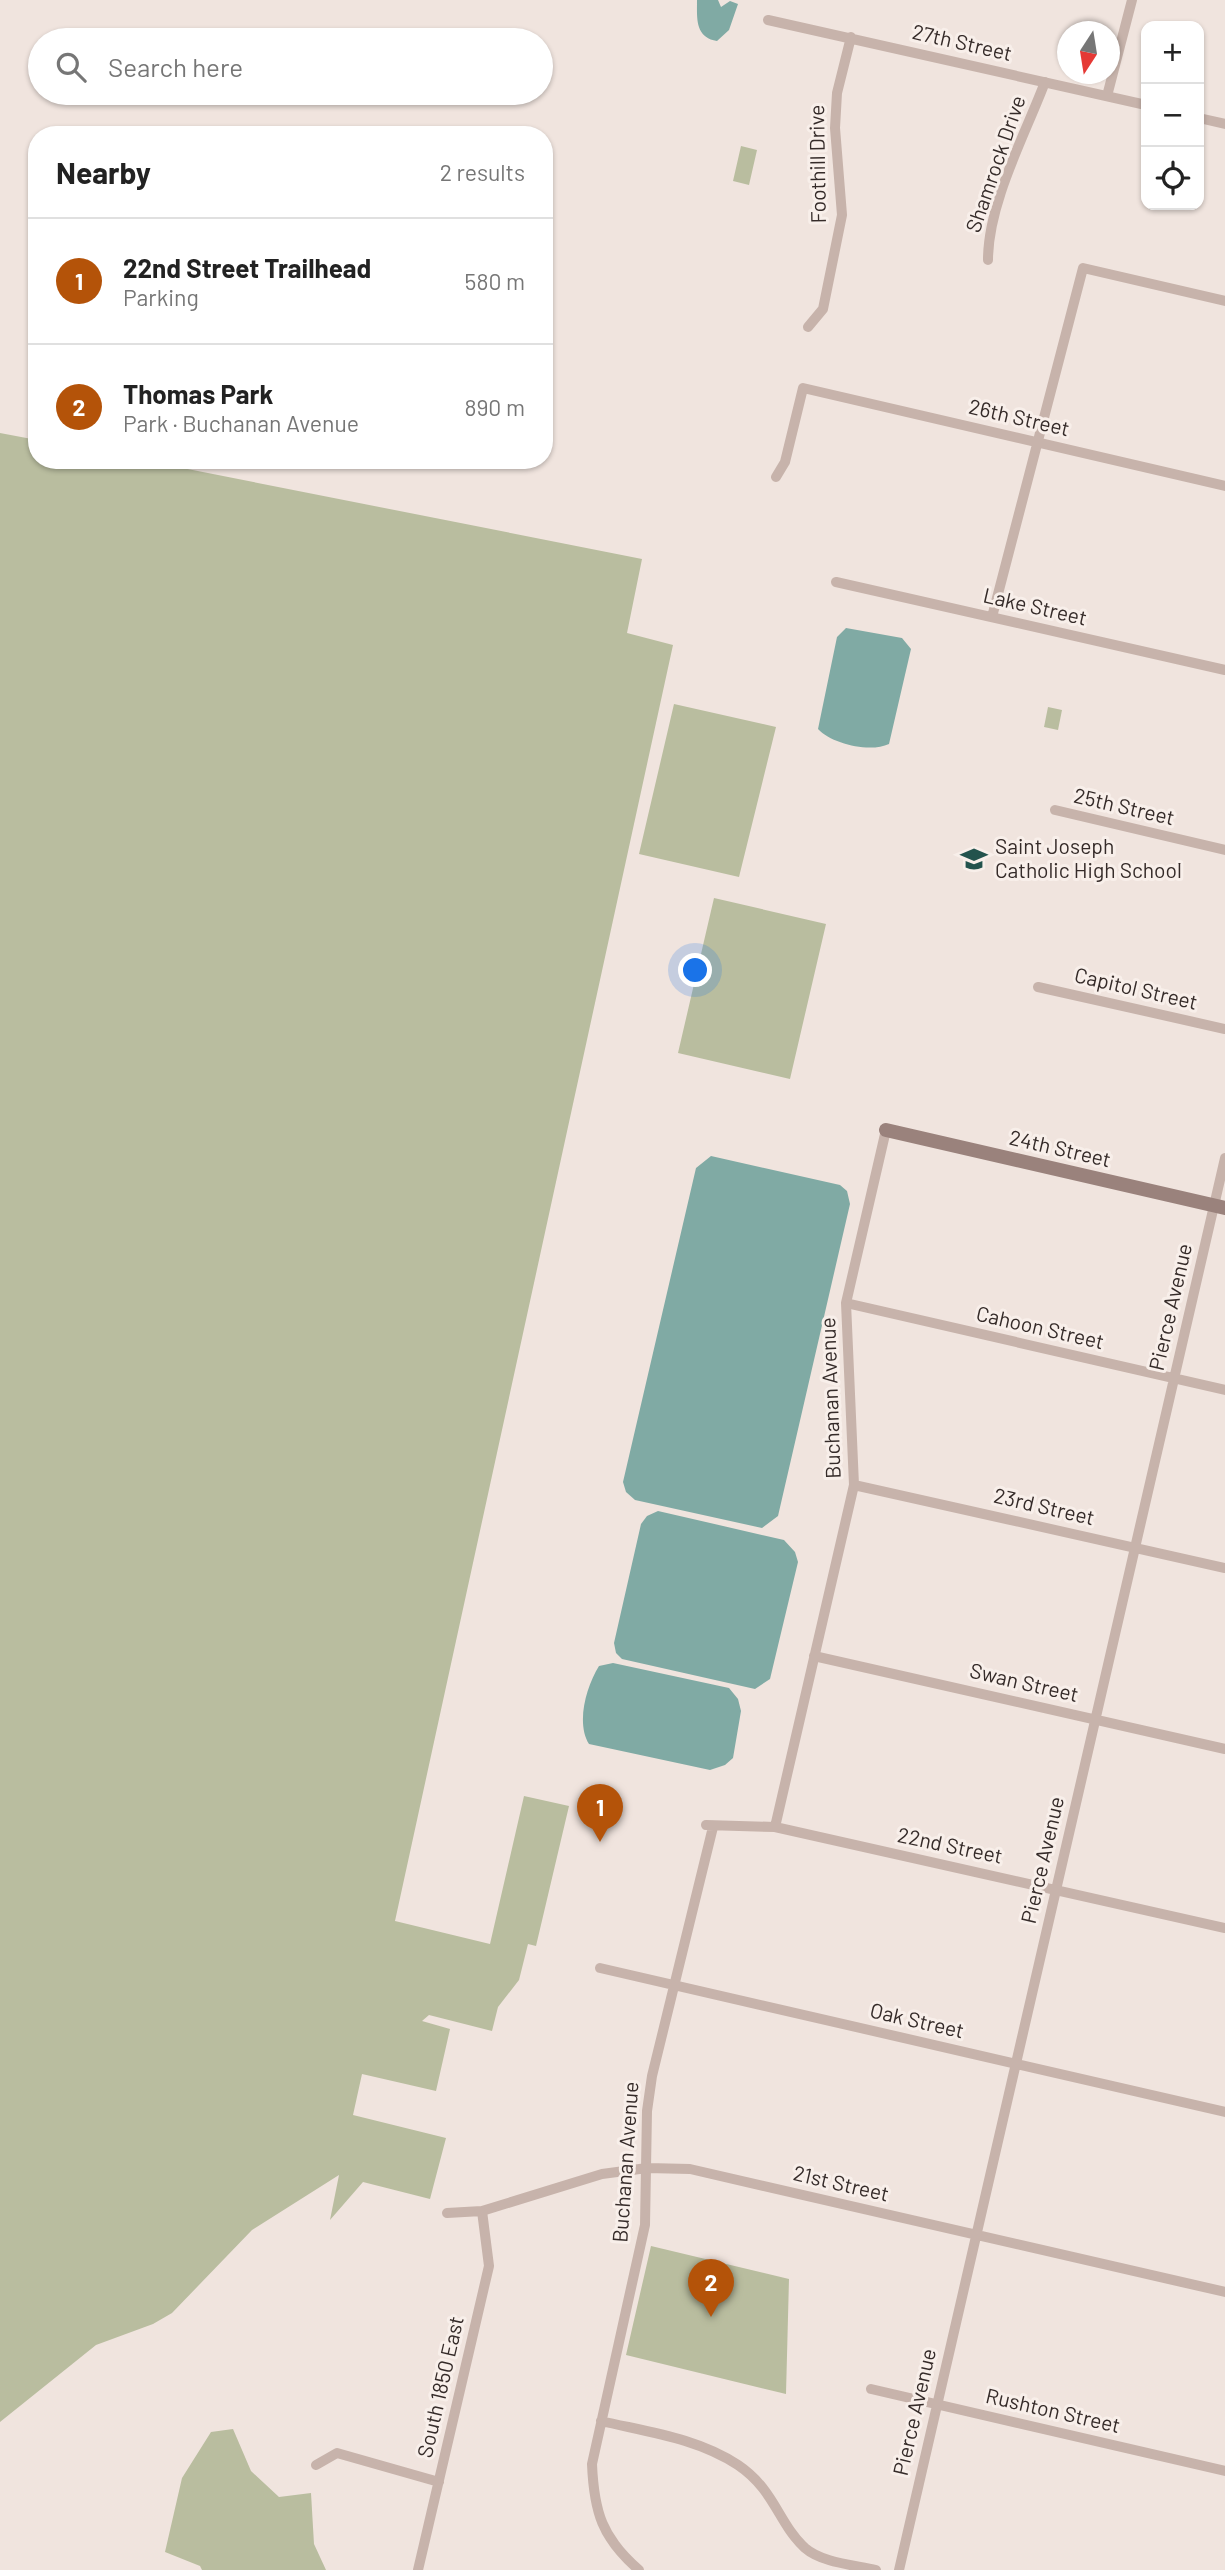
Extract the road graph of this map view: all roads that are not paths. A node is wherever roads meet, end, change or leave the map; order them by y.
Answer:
1 (1132, 0) edge
2 (768, 20) dead end
3 (851, 37) junction
4 (1045, 82) junction
5 (1107, 96) junction
6 (1141, 104) edge
7 (1204, 119) edge
8 (1225, 124) edge
9 (988, 260) dead end
10 (1225, 301) edge
11 (808, 327) dead end
12 (1037, 442) junction
13 (776, 477) dead end
14 (1225, 486) edge
15 (836, 582) dead end
16 (992, 617) junction
17 (1225, 670) edge
18 (1055, 810) dead end
19 (1225, 850) edge
20 (1038, 987) dead end
21 (1225, 1029) edge
22 (886, 1130) joint
23 (1225, 1158) edge
24 (1219, 1207) edge
25 (846, 1303) junction
26 (1174, 1378) junction
27 (1225, 1390) edge
28 (854, 1485) junction
29 (1135, 1547) junction
30 (1225, 1568) edge
31 (814, 1656) junction
32 (1095, 1719) junction
33 (1225, 1749) edge
34 (709, 1826) joint
35 (775, 1827) junction
36 (1056, 1889) junction
37 (1225, 1928) edge
38 (600, 1968) dead end
39 (674, 1985) junction
40 (1016, 2063) junction
41 (1225, 2112) edge
42 (647, 2168) junction
43 (482, 2211) junction
44 (447, 2213) dead end
45 (976, 2235) junction
46 (1225, 2292) edge
47 (872, 2389) dead end
48 (937, 2404) junction
49 (601, 2421) junction
50 (316, 2465) dead end
51 (1225, 2471) edge
52 (439, 2482) junction
53 (418, 2570) edge
54 (639, 2570) edge
55 (876, 2570) edge
56 (898, 2570) edge

1 - 5 street
2 - 3 street, 27th Street
3 - 4 street, 27th Street
3 - 11 street, Foothill Drive
4 - 5 street, 27th Street
4 - 9 street, Shamrock Drive
5 - 6 street, 27th Street
7 - 8 street
10 - 12 street
12 - 13 street, 26th Street
12 - 14 street, 26th Street
12 - 16 street
15 - 16 street, Lake Street
16 - 17 street, Lake Street
18 - 19 street, 25th Street
20 - 21 street, Capitol Street
22 - 24 street, 24th Street
22 - 25 street, Buchanan Avenue
23 - 24 street, Pierce Avenue
24 - 26 street, Pierce Avenue
25 - 26 street, Cahoon Street
25 - 28 street, Buchanan Avenue
26 - 27 street, Cahoon Street
26 - 29 street, Pierce Avenue
28 - 29 street, 23rd Street
28 - 31 street, Buchanan Avenue
29 - 30 street, 23rd Street
29 - 32 street, Pierce Avenue
31 - 32 street, Swan Street
31 - 35 street, Buchanan Avenue
32 - 33 street, Swan Street
32 - 36 street, Pierce Avenue
34 - 35 street, 22nd Street
34 - 39 street, Buchanan Avenue
35 - 36 street, 22nd Street
36 - 37 street, 22nd Street
36 - 40 street, Pierce Avenue
38 - 39 street, Oak Street
39 - 40 street, Oak Street
39 - 42 street, Buchanan Avenue
40 - 41 street, Oak Street
40 - 45 street, Pierce Avenue
42 - 43 street, 21st Street
42 - 45 street, 21st Street
42 - 49 street, Buchanan Avenue
43 - 44 street, 21st Street
43 - 52 street, South 1850 East
45 - 46 street, 21st Street
45 - 48 street, Pierce Avenue
47 - 48 street, Rushton Street
48 - 51 street, Rushton Street
48 - 56 street, Pierce Avenue
49 - 54 street, Buchanan Avenue
49 - 55 street
50 - 52 street
52 - 53 street, South 1850 East

